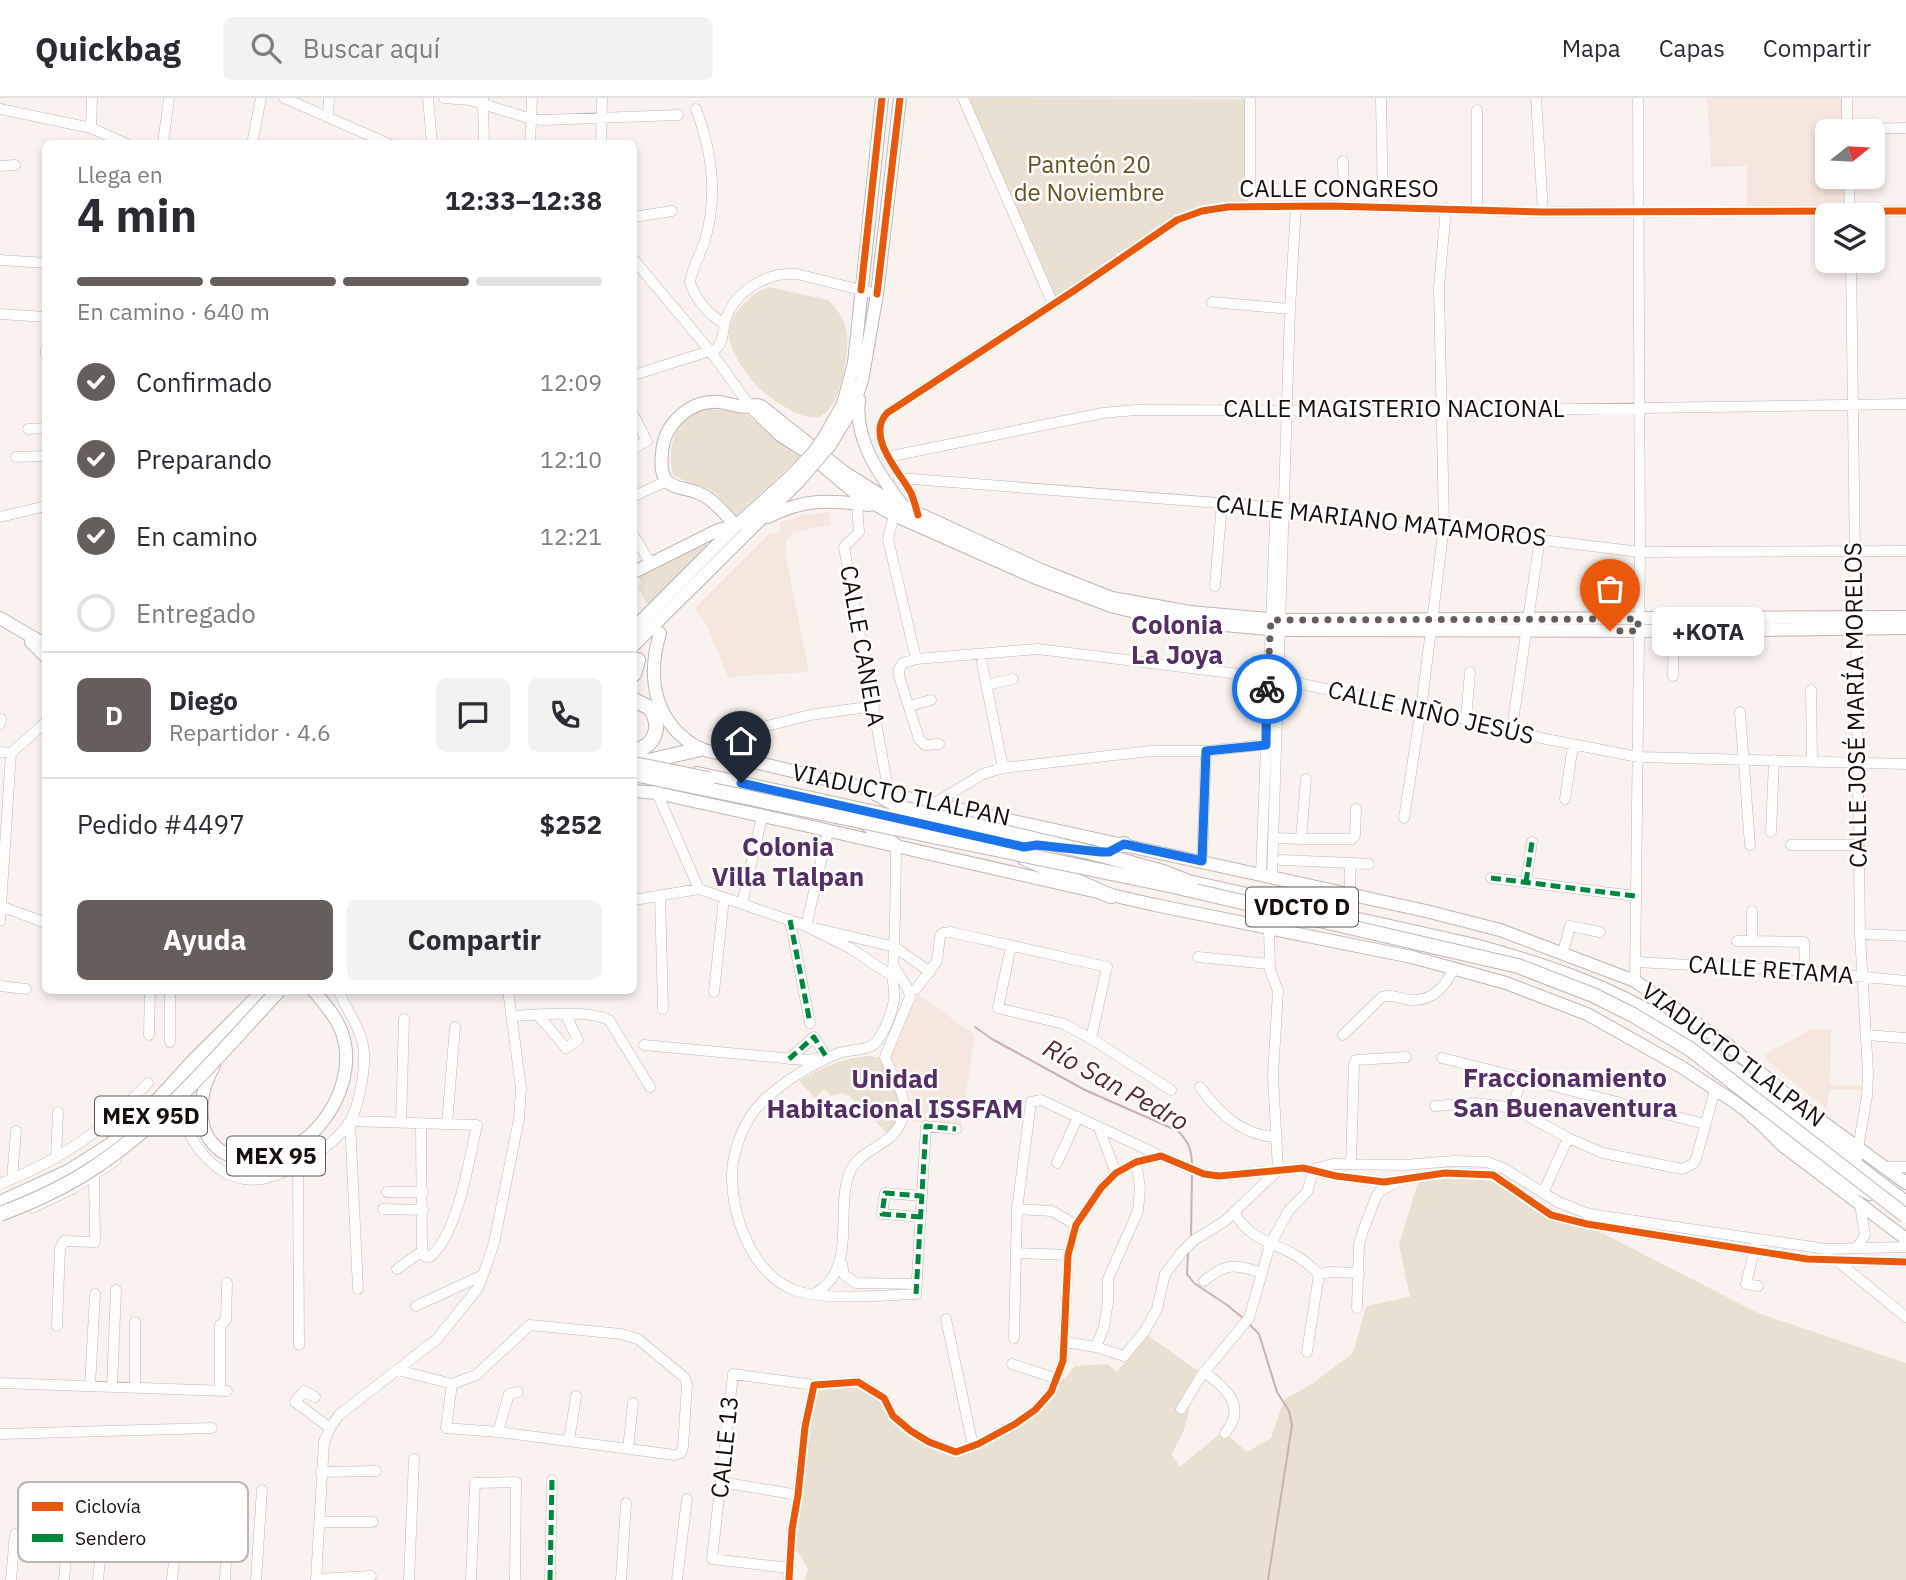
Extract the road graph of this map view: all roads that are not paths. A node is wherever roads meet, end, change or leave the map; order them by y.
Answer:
1 (92, 98) edge
2 (169, 98) edge
3 (261, 98) edge
4 (284, 98) edge
5 (330, 98) edge
6 (429, 98) edge
7 (444, 98) edge
8 (532, 98) edge
9 (602, 98) edge
10 (882, 98) edge
11 (900, 98) edge
12 (963, 98) edge
13 (1250, 98) edge
14 (1381, 98) edge
15 (1536, 98) edge
16 (1638, 98) edge
17 (1847, 98) edge
18 (483, 101) edge
19 (0, 109) edge
20 (696, 109) dead end
21 (1477, 110) dead end
22 (678, 115) dead end
23 (328, 117) junction
24 (531, 119) junction
25 (601, 119) junction
26 (1847, 119) edge
27 (91, 128) junction
28 (1906, 128) edge
29 (1885, 129) edge
30 (118, 140) edge
31 (164, 140) edge
32 (253, 140) edge
33 (380, 140) edge
34 (432, 140) edge
35 (484, 140) edge
36 (530, 140) edge
37 (601, 140) edge
38 (1343, 161) dead end
39 (15, 165) dead end
40 (0, 166) edge
41 (1296, 206) junction
42 (1344, 206) junction
43 (1383, 206) junction
44 (1254, 207) junction
45 (1446, 208) junction
46 (1477, 209) junction
47 (672, 211) dead end
48 (1906, 211) edge
49 (1543, 212) junction
50 (1885, 212) edge
51 (1639, 213) junction
52 (1815, 213) edge
53 (637, 217) edge
54 (0, 260) edge
55 (42, 263) edge
56 (637, 272) edge
57 (1851, 273) edge
58 (861, 290) junction
59 (877, 294) junction
60 (1212, 302) dead end
61 (1054, 304) junction
62 (1290, 309) junction
63 (0, 314) edge
64 (42, 317) edge
65 (724, 323) junction
66 (711, 352) junction
67 (637, 374) edge
68 (862, 381) junction
69 (1906, 404) edge
70 (1853, 405) junction
71 (750, 406) junction
72 (1639, 407) junction
73 (1287, 409) junction
74 (1443, 411) junction
75 (637, 422) edge
76 (42, 428) edge
77 (28, 429) dead end
78 (828, 440) junction
79 (637, 446) edge
80 (42, 456) edge
81 (16, 457) dead end
82 (887, 457) junction
83 (899, 478) junction
84 (795, 479) junction
85 (667, 481) junction
86 (637, 495) edge
87 (857, 503) junction
88 (1222, 503) junction
89 (877, 505) junction
90 (42, 507) edge
91 (1283, 508) junction
92 (900, 512) junction
93 (918, 514) junction
94 (0, 517) edge
95 (759, 522) junction
96 (736, 526) junction
97 (1444, 526) junction
98 (1540, 538) junction
99 (637, 541) edge
100 (1854, 551) junction
101 (1906, 551) edge
102 (1640, 552) junction
103 (651, 564) junction
104 (637, 571) edge
105 (1215, 586) dead end
106 (680, 599) junction
107 (1906, 617) edge
108 (0, 618) edge
109 (1855, 623) junction
110 (637, 625) edge
111 (1275, 625) junction
112 (1430, 625) junction
113 (1527, 625) junction
114 (1638, 625) junction
115 (1906, 628) edge
116 (1674, 631) junction
117 (21, 632) junction
118 (660, 633) junction
119 (637, 642) edge
120 (42, 643) edge
121 (42, 653) edge
122 (916, 659) junction
123 (637, 663) edge
124 (982, 663) dead end
125 (1470, 672) dead end
126 (1673, 676) dead end
127 (1267, 678) junction
128 (1013, 679) dead end
129 (1279, 679) junction
130 (986, 685) junction
131 (1811, 690) dead end
132 (931, 700) dead end
133 (637, 702) edge
134 (874, 706) junction
135 (909, 706) junction
136 (1421, 709) junction
137 (1740, 712) dead end
138 (1466, 719) junction
139 (42, 725) edge
140 (767, 726) dead end
141 (1511, 734) junction
142 (939, 744) dead end
143 (1271, 744) junction
144 (1573, 745) junction
145 (700, 749) junction
146 (1206, 751) junction
147 (5, 753) edge
148 (1638, 757) junction
149 (1743, 760) junction
150 (1774, 760) junction
151 (1812, 761) junction
152 (1857, 762) junction
153 (1906, 764) edge
154 (1003, 768) junction
155 (642, 772) edge
156 (1306, 779) dead end
157 (868, 789) junction
158 (889, 794) junction
159 (1565, 799) dead end
160 (936, 803) junction
161 (1356, 809) dead end
162 (762, 817) junction
163 (1404, 818) dead end
164 (863, 821) junction
165 (828, 831) junction
166 (1772, 832) dead end
167 (1273, 838) junction
168 (1301, 839) junction
169 (1532, 842) dead end
170 (1124, 844) junction
171 (1750, 845) dead end
172 (1791, 845) dead end
173 (1859, 845) junction
174 (896, 846) junction
175 (1006, 852) junction
176 (1023, 852) junction
177 (1282, 860) dead end
178 (1202, 861) junction
179 (1350, 863) junction
180 (1369, 864) dead end
181 (1266, 875) junction
182 (1491, 878) dead end
183 (1526, 883) junction
184 (1202, 888) junction
185 (699, 889) junction
186 (1350, 894) junction
187 (660, 895) junction
188 (1635, 895) junction
189 (1111, 896) junction
190 (724, 898) junction
191 (637, 899) edge
192 (742, 904) junction
193 (1, 907) edge
194 (1752, 911) dead end
195 (790, 920) junction
196 (0, 921) edge
197 (42, 922) edge
198 (806, 926) junction
199 (1269, 927) junction
200 (1600, 932) dead end
201 (1860, 934) junction
202 (1906, 936) edge
203 (1737, 941) dead end
204 (1752, 941) junction
205 (1012, 946) junction
206 (895, 947) junction
207 (1563, 952) junction
208 (1198, 957) dead end
209 (1636, 962) junction
210 (1269, 964) junction
211 (1453, 968) junction
212 (893, 971) junction
213 (1805, 971) junction
214 (930, 972) junction
215 (1862, 976) junction
216 (1635, 981) junction
217 (1906, 981) edge
218 (0, 986) edge
219 (26, 989) dead end
220 (916, 989) dead end
221 (715, 992) dead end
222 (150, 994) edge
223 (170, 994) edge
224 (258, 994) edge
225 (258, 994) edge
226 (275, 994) edge
227 (275, 994) edge
228 (316, 994) edge
229 (340, 994) edge
230 (509, 994) edge
231 (663, 1009) dead end
232 (538, 1015) junction
233 (566, 1015) junction
234 (512, 1016) junction
235 (404, 1018) dead end
236 (247, 1023) junction
237 (810, 1023) dead end
238 (455, 1027) dead end
239 (149, 1035) dead end
240 (1343, 1035) dead end
241 (1866, 1035) junction
242 (1906, 1038) edge
243 (1091, 1039) junction
244 (170, 1042) dead end
245 (644, 1045) dead end
246 (1406, 1057) dead end
247 (827, 1058) junction
248 (1442, 1058) dead end
249 (789, 1059) junction
250 (207, 1078) junction
251 (1521, 1079) junction
252 (148, 1083) dead end
253 (650, 1087) dead end
254 (1200, 1087) dead end
255 (1171, 1090) dead end
256 (1715, 1090) junction
257 (176, 1106) junction
258 (1435, 1106) dead end
259 (1513, 1108) junction
260 (58, 1112) dead end
261 (1078, 1117) junction
262 (1754, 1117) junction
263 (350, 1121) junction
264 (401, 1123) junction
265 (421, 1123) junction
266 (447, 1124) junction
267 (1705, 1124) junction
268 (1824, 1124) junction
269 (1099, 1128) junction
270 (956, 1129) dead end
271 (16, 1131) dead end
272 (1277, 1137) junction
273 (1568, 1138) junction
274 (1858, 1148) junction
275 (1161, 1156) junction
276 (56, 1158) junction
277 (1136, 1162) junction
278 (1057, 1163) dead end
279 (298, 1164) junction
280 (1351, 1164) junction
281 (1884, 1167) junction
282 (1906, 1167) edge
283 (1309, 1169) junction
284 (1278, 1170) junction
285 (1116, 1173) junction
286 (94, 1177) junction
287 (12, 1179) junction
288 (1405, 1179) junction
289 (1906, 1183) edge
290 (0, 1184) edge
291 (387, 1192) dead end
292 (423, 1192) junction
293 (1543, 1193) junction
294 (0, 1195) edge
295 (922, 1196) junction
296 (1888, 1197) junction
297 (0, 1203) edge
298 (1860, 1205) junction
299 (1906, 1205) edge
300 (383, 1209) dead end
301 (1017, 1209) junction
302 (423, 1210) junction
303 (0, 1212) edge
304 (1234, 1213) junction
305 (921, 1217) junction
306 (1906, 1217) edge
307 (0, 1221) edge
308 (1076, 1225) junction
309 (1906, 1239) edge
310 (1270, 1245) junction
311 (1756, 1245) junction
312 (1906, 1247) edge
313 (1857, 1248) junction
314 (1826, 1249) junction
315 (1016, 1253) junction
316 (424, 1254) junction
317 (1068, 1255) junction
318 (841, 1260) junction
319 (1836, 1261) junction
320 (1906, 1262) edge
321 (397, 1269) dead end
322 (1262, 1273) junction
323 (1359, 1273) junction
324 (1319, 1274) junction
325 (483, 1275) junction
326 (1203, 1281) dead end
327 (227, 1283) dead end
328 (1758, 1286) dead end
329 (358, 1289) dead end
330 (916, 1289) junction
331 (116, 1290) dead end
332 (816, 1293) junction
333 (95, 1294) dead end
334 (416, 1306) dead end
335 (1357, 1308) dead end
336 (1906, 1317) edge
337 (946, 1319) dead end
338 (135, 1322) dead end
339 (57, 1326) dead end
340 (1014, 1338) dead end
341 (1064, 1342) junction
342 (299, 1345) dead end
343 (1096, 1347) junction
344 (1307, 1352) dead end
345 (1012, 1364) dead end
346 (398, 1370) junction
347 (1204, 1372) junction
348 (1058, 1379) junction
349 (0, 1383) edge
350 (452, 1384) junction
351 (814, 1385) junction
352 (90, 1386) junction
353 (112, 1386) junction
354 (135, 1387) junction
355 (518, 1392) dead end
356 (315, 1396) dead end
357 (576, 1396) dead end
358 (632, 1403) dead end
359 (1181, 1409) dead end
360 (212, 1428) dead end
361 (330, 1428) junction
362 (498, 1432) junction
363 (1225, 1433) dead end
364 (0, 1434) edge
365 (569, 1441) junction
366 (973, 1446) junction
367 (628, 1449) junction
368 (414, 1459) dead end
369 (376, 1471) dead end
370 (321, 1472) junction
371 (552, 1480) dead end
372 (721, 1482) junction
373 (262, 1490) dead end
374 (798, 1494) junction
375 (687, 1499) dead end
376 (626, 1503) dead end
377 (320, 1522) junction
378 (373, 1522) dead end
379 (15, 1534) dead end
380 (66, 1562) edge
381 (100, 1562) edge
382 (174, 1562) edge
383 (226, 1562) edge
384 (789, 1568) junction
385 (371, 1576) dead end
386 (11, 1580) edge
387 (64, 1580) edge
388 (98, 1580) edge
389 (172, 1580) edge
390 (225, 1580) edge
391 (256, 1580) edge
392 (316, 1580) edge
393 (410, 1580) edge
394 (471, 1580) edge
395 (515, 1580) edge
396 (550, 1580) edge
397 (621, 1580) edge
398 (677, 1580) edge
399 (789, 1580) edge

1 - 27 street
2 - 31 street
3 - 32 street
4 - 23 street
5 - 23 street
6 - 34 street
7 - 18 street
8 - 24 street
9 - 25 street
10 - 58 main road
11 - 59 main road
12 - 61 street
13 - 44 street
14 - 43 street
15 - 49 street
16 - 51 street
17 - 26 street
18 - 24 street
18 - 35 street
19 - 27 street
20 - 65 street
21 - 46 street
22 - 25 street
23 - 33 street
24 - 25 street
24 - 36 street
25 - 37 street
27 - 30 street
28 - 29 street
38 - 42 street
39 - 40 street
41 - 42 street, CALLE CONGRESO
41 - 44 street, CALLE CONGRESO
41 - 62 street
42 - 43 street, CALLE CONGRESO
43 - 45 street, CALLE CONGRESO
44 - 61 street, CALLE CONGRESO
45 - 46 street, CALLE CONGRESO
45 - 74 street
46 - 49 street, CALLE CONGRESO
47 - 53 street
48 - 50 street, CALLE CONGRESO
49 - 51 street, CALLE CONGRESO
51 - 52 street, CALLE CONGRESO
51 - 72 street
54 - 55 street
56 - 66 street
57 - 70 street, CALLE JOSÉ MARÍA MORELOS
58 - 59 street
58 - 65 street
58 - 78 main road
59 - 68 main road
60 - 62 street
61 - 82 street, CALLE CONGRESO
62 - 73 street
63 - 64 street
65 - 66 street
66 - 67 street
66 - 71 street
68 - 78 main road
68 - 92 main road
69 - 70 street, CALLE MAGISTERIO NACIONAL
70 - 72 street, CALLE MAGISTERIO NACIONAL
70 - 100 street, CALLE JOSÉ MARÍA MORELOS
71 - 85 main road
71 - 89 main road
71 - 92 main road
72 - 74 street, CALLE MAGISTERIO NACIONAL
72 - 102 street
73 - 74 street, CALLE MAGISTERIO NACIONAL
73 - 82 street, CALLE MAGISTERIO NACIONAL
73 - 91 street
74 - 97 street
75 - 79 street
76 - 77 street
78 - 84 main road, bridge
80 - 81 street
82 - 83 street
83 - 88 street, CALLE MARIANO MATAMOROS
83 - 93 street
84 - 95 main road
84 - 96 main road
85 - 86 street
85 - 96 main road
87 - 89 main road
87 - 95 main road
87 - 134 street, CALLE CANELA
88 - 91 street, CALLE MARIANO MATAMOROS
88 - 105 street
89 - 92 main road
90 - 94 street
91 - 97 street, CALLE MARIANO MATAMOROS
91 - 111 street
92 - 93 main road
92 - 111 main road
92 - 122 street
93 - 111 main road
95 - 106 main road
96 - 103 main road
96 - 110 main road
97 - 98 street, CALLE MARIANO MATAMOROS
97 - 112 street
98 - 102 street, CALLE MARIANO MATAMOROS
98 - 113 street
99 - 103 street
100 - 101 street, CALLE MARIANO MATAMOROS
100 - 102 street, CALLE MARIANO MATAMOROS
100 - 109 street, CALLE JOSÉ MARÍA MORELOS
102 - 114 street
103 - 104 main road
106 - 118 main road
106 - 119 main road
107 - 109 main road
108 - 117 main road
109 - 114 main road
109 - 115 main road
109 - 116 main road
109 - 152 street, CALLE JOSÉ MARÍA MORELOS
111 - 112 main road
111 - 127 street
111 - 129 street
112 - 113 main road
112 - 136 street
113 - 114 main road
113 - 141 street
114 - 116 main road
114 - 148 street
116 - 126 street
117 - 120 main road
117 - 121 main road
118 - 123 main road
118 - 145 main road, VIADUCTO TLALPAN
122 - 127 street, CALLE NIÑO JESÚS
122 - 135 street
124 - 130 street
125 - 138 street
127 - 129 street, CALLE NIÑO JESÚS
127 - 143 street
128 - 130 street
129 - 136 street, CALLE NIÑO JESÚS
129 - 143 street
130 - 154 street
131 - 151 street
132 - 135 street
133 - 155 highway
134 - 140 street
134 - 158 street, CALLE CANELA
135 - 142 street
136 - 138 street, CALLE NIÑO JESÚS
136 - 163 street
137 - 149 street
138 - 141 street, CALLE NIÑO JESÚS
139 - 147 street
141 - 144 street, CALLE NIÑO JESÚS
143 - 146 street
143 - 167 street
143 - 181 street
144 - 148 street, CALLE NIÑO JESÚS
144 - 159 street
145 - 155 highway
145 - 157 main road, VIADUCTO TLALPAN
146 - 154 street
146 - 178 street
147 - 193 street
148 - 149 street, CALLE NIÑO JESÚS
148 - 188 street
149 - 150 street, CALLE NIÑO JESÚS
149 - 171 street
150 - 151 street, CALLE NIÑO JESÚS
150 - 166 street
151 - 152 street, CALLE NIÑO JESÚS
152 - 153 street, CALLE NIÑO JESÚS
152 - 173 street, CALLE JOSÉ MARÍA MORELOS
154 - 160 street
155 - 162 main road, VIADUCTO TLALPAN
155 - 164 highway, VIADUCTO TLALPAN / VDCTO D
155 - 175 highway, bridge
155 - 175 highway, bridge
155 - 176 highway, VIADUCTO TLALPAN / VDCTO D
155 - 184 highway, bridge
155 - 185 street
156 - 168 street
157 - 158 main road, VIADUCTO TLALPAN
157 - 184 highway, bridge
158 - 160 main road, VIADUCTO TLALPAN
160 - 170 main road, VIADUCTO TLALPAN
161 - 168 street
162 - 165 main road, VIADUCTO TLALPAN
162 - 192 street
164 - 174 highway
164 - 176 highway, VIADUCTO TLALPAN / VDCTO D
165 - 174 main road, VIADUCTO TLALPAN
165 - 198 street
167 - 168 street
167 - 181 street
169 - 183 street
170 - 176 highway
170 - 178 main road, VIADUCTO TLALPAN
172 - 173 street
173 - 201 street, CALLE JOSÉ MARÍA MORELOS
174 - 189 main road, VIADUCTO TLALPAN
174 - 206 street
175 - 306 highway, bridge
176 - 189 highway
176 - 296 highway, VIADUCTO TLALPAN / VDCTO D
177 - 179 street
178 - 181 main road, VIADUCTO TLALPAN
179 - 180 street
179 - 186 street
181 - 186 main road, VIADUCTO TLALPAN
182 - 183 street
183 - 188 street
184 - 299 highway, bridge
185 - 187 street
185 - 190 street
186 - 207 main road, VIADUCTO TLALPAN
187 - 191 street
187 - 231 street
188 - 209 street
189 - 199 main road, VIADUCTO TLALPAN
190 - 192 street
190 - 221 street
192 - 195 street
193 - 196 street
193 - 197 street
194 - 204 street
195 - 198 street
195 - 237 street
198 - 206 street
198 - 212 street
199 - 210 street
199 - 211 main road, VIADUCTO TLALPAN
200 - 207 street
201 - 202 street
201 - 215 street, CALLE JOSÉ MARÍA MORELOS
203 - 204 street
204 - 213 street
205 - 214 street
205 - 243 street
205 - 243 street
206 - 212 street
206 - 214 street
207 - 216 main road, VIADUCTO TLALPAN
208 - 210 street
209 - 213 street, CALLE RETAMA
209 - 216 street
210 - 272 street
211 - 240 street
211 - 256 main road, VIADUCTO TLALPAN
212 - 247 street
212 - 318 street
213 - 215 street, CALLE RETAMA
214 - 220 street
215 - 217 street, CALLE RETAMA
215 - 241 street, CALLE JOSÉ MARÍA MORELOS
216 - 268 main road, VIADUCTO TLALPAN
218 - 219 street
222 - 239 street
223 - 244 street
224 - 294 highway, MEX 95D
225 - 297 highway
226 - 236 highway, MEX 95D
227 - 303 highway, bridge
228 - 250 main road, MEX 95
229 - 263 street
230 - 234 street
232 - 233 street
232 - 233 street
232 - 234 street
233 - 253 street
234 - 325 street
235 - 264 street
236 - 250 main road, MEX 95
236 - 303 highway, MEX 95D
238 - 266 street
241 - 242 street
241 - 274 street, CALLE JOSÉ MARÍA MORELOS
243 - 255 street
245 - 249 street
246 - 280 street
247 - 249 street
247 - 249 street
247 - 332 street
248 - 251 street
250 - 257 street
251 - 259 street
251 - 267 street
252 - 276 street
254 - 272 street
256 - 262 main road, VIADUCTO TLALPAN
256 - 267 street
257 - 279 street
257 - 286 street
258 - 259 street
259 - 273 street
260 - 276 street
261 - 269 street
261 - 278 street
261 - 301 street
262 - 296 highway
262 - 298 main road, VIADUCTO TLALPAN
263 - 264 street
263 - 279 street
263 - 329 street
264 - 265 street
265 - 266 street
265 - 292 street
266 - 316 street
267 - 273 street
268 - 274 main road, VIADUCTO TLALPAN
268 - 296 highway
269 - 275 street
269 - 285 street
270 - 295 street
271 - 287 street
272 - 284 street
273 - 293 street
274 - 281 main road, VIADUCTO TLALPAN
275 - 277 street
275 - 284 street
276 - 287 street
277 - 285 street
277 - 343 street
279 - 342 street
280 - 283 street
280 - 293 street
281 - 282 street
281 - 289 main road, VIADUCTO TLALPAN
283 - 284 street
283 - 288 street
283 - 310 street
284 - 304 street
285 - 308 street
286 - 307 street
286 - 339 street
287 - 290 street
288 - 311 street
288 - 323 street
291 - 292 street
292 - 302 street
293 - 311 street
295 - 305 street
295 - 305 street
296 - 299 highway, VIADUCTO TLALPAN / VDCTO D
296 - 306 highway, VIADUCTO TLALPAN / VDCTO D
298 - 309 main road, VIADUCTO TLALPAN
298 - 313 street
300 - 302 street
301 - 308 street
301 - 315 street
302 - 316 street
304 - 310 street
304 - 343 street
305 - 330 street
308 - 317 street
310 - 322 street
310 - 324 street
311 - 314 street
311 - 319 street
311 - 328 street
312 - 313 street
313 - 314 street
314 - 319 street
315 - 317 street
315 - 340 street
316 - 321 street
317 - 341 street
318 - 330 street
318 - 332 street
319 - 320 street
319 - 336 street
322 - 326 street
322 - 347 street
323 - 324 street
323 - 335 street
324 - 344 street
325 - 334 street
325 - 346 street
327 - 354 street
330 - 332 street
331 - 353 street
333 - 352 street
337 - 366 street
338 - 354 street
341 - 343 street
341 - 348 street
345 - 348 street
346 - 350 street
346 - 361 street
347 - 359 street
347 - 363 street
348 - 366 street
349 - 352 street
350 - 362 street
350 - 367 street
351 - 366 street
351 - 372 street, CALLE 13
351 - 374 street
352 - 353 street
353 - 354 street
355 - 362 street
356 - 361 street
357 - 365 street
358 - 367 street
360 - 364 street
361 - 370 street
362 - 365 street
365 - 367 street
368 - 393 street
369 - 370 street
370 - 377 street
371 - 396 street
372 - 374 street
372 - 384 street, CALLE 13
373 - 391 street
374 - 384 street
375 - 398 street
376 - 397 street
377 - 378 street
377 - 392 street
379 - 386 street
380 - 387 street
381 - 388 street
382 - 389 street
383 - 390 street
384 - 399 street
385 - 392 street
394 - 395 street

